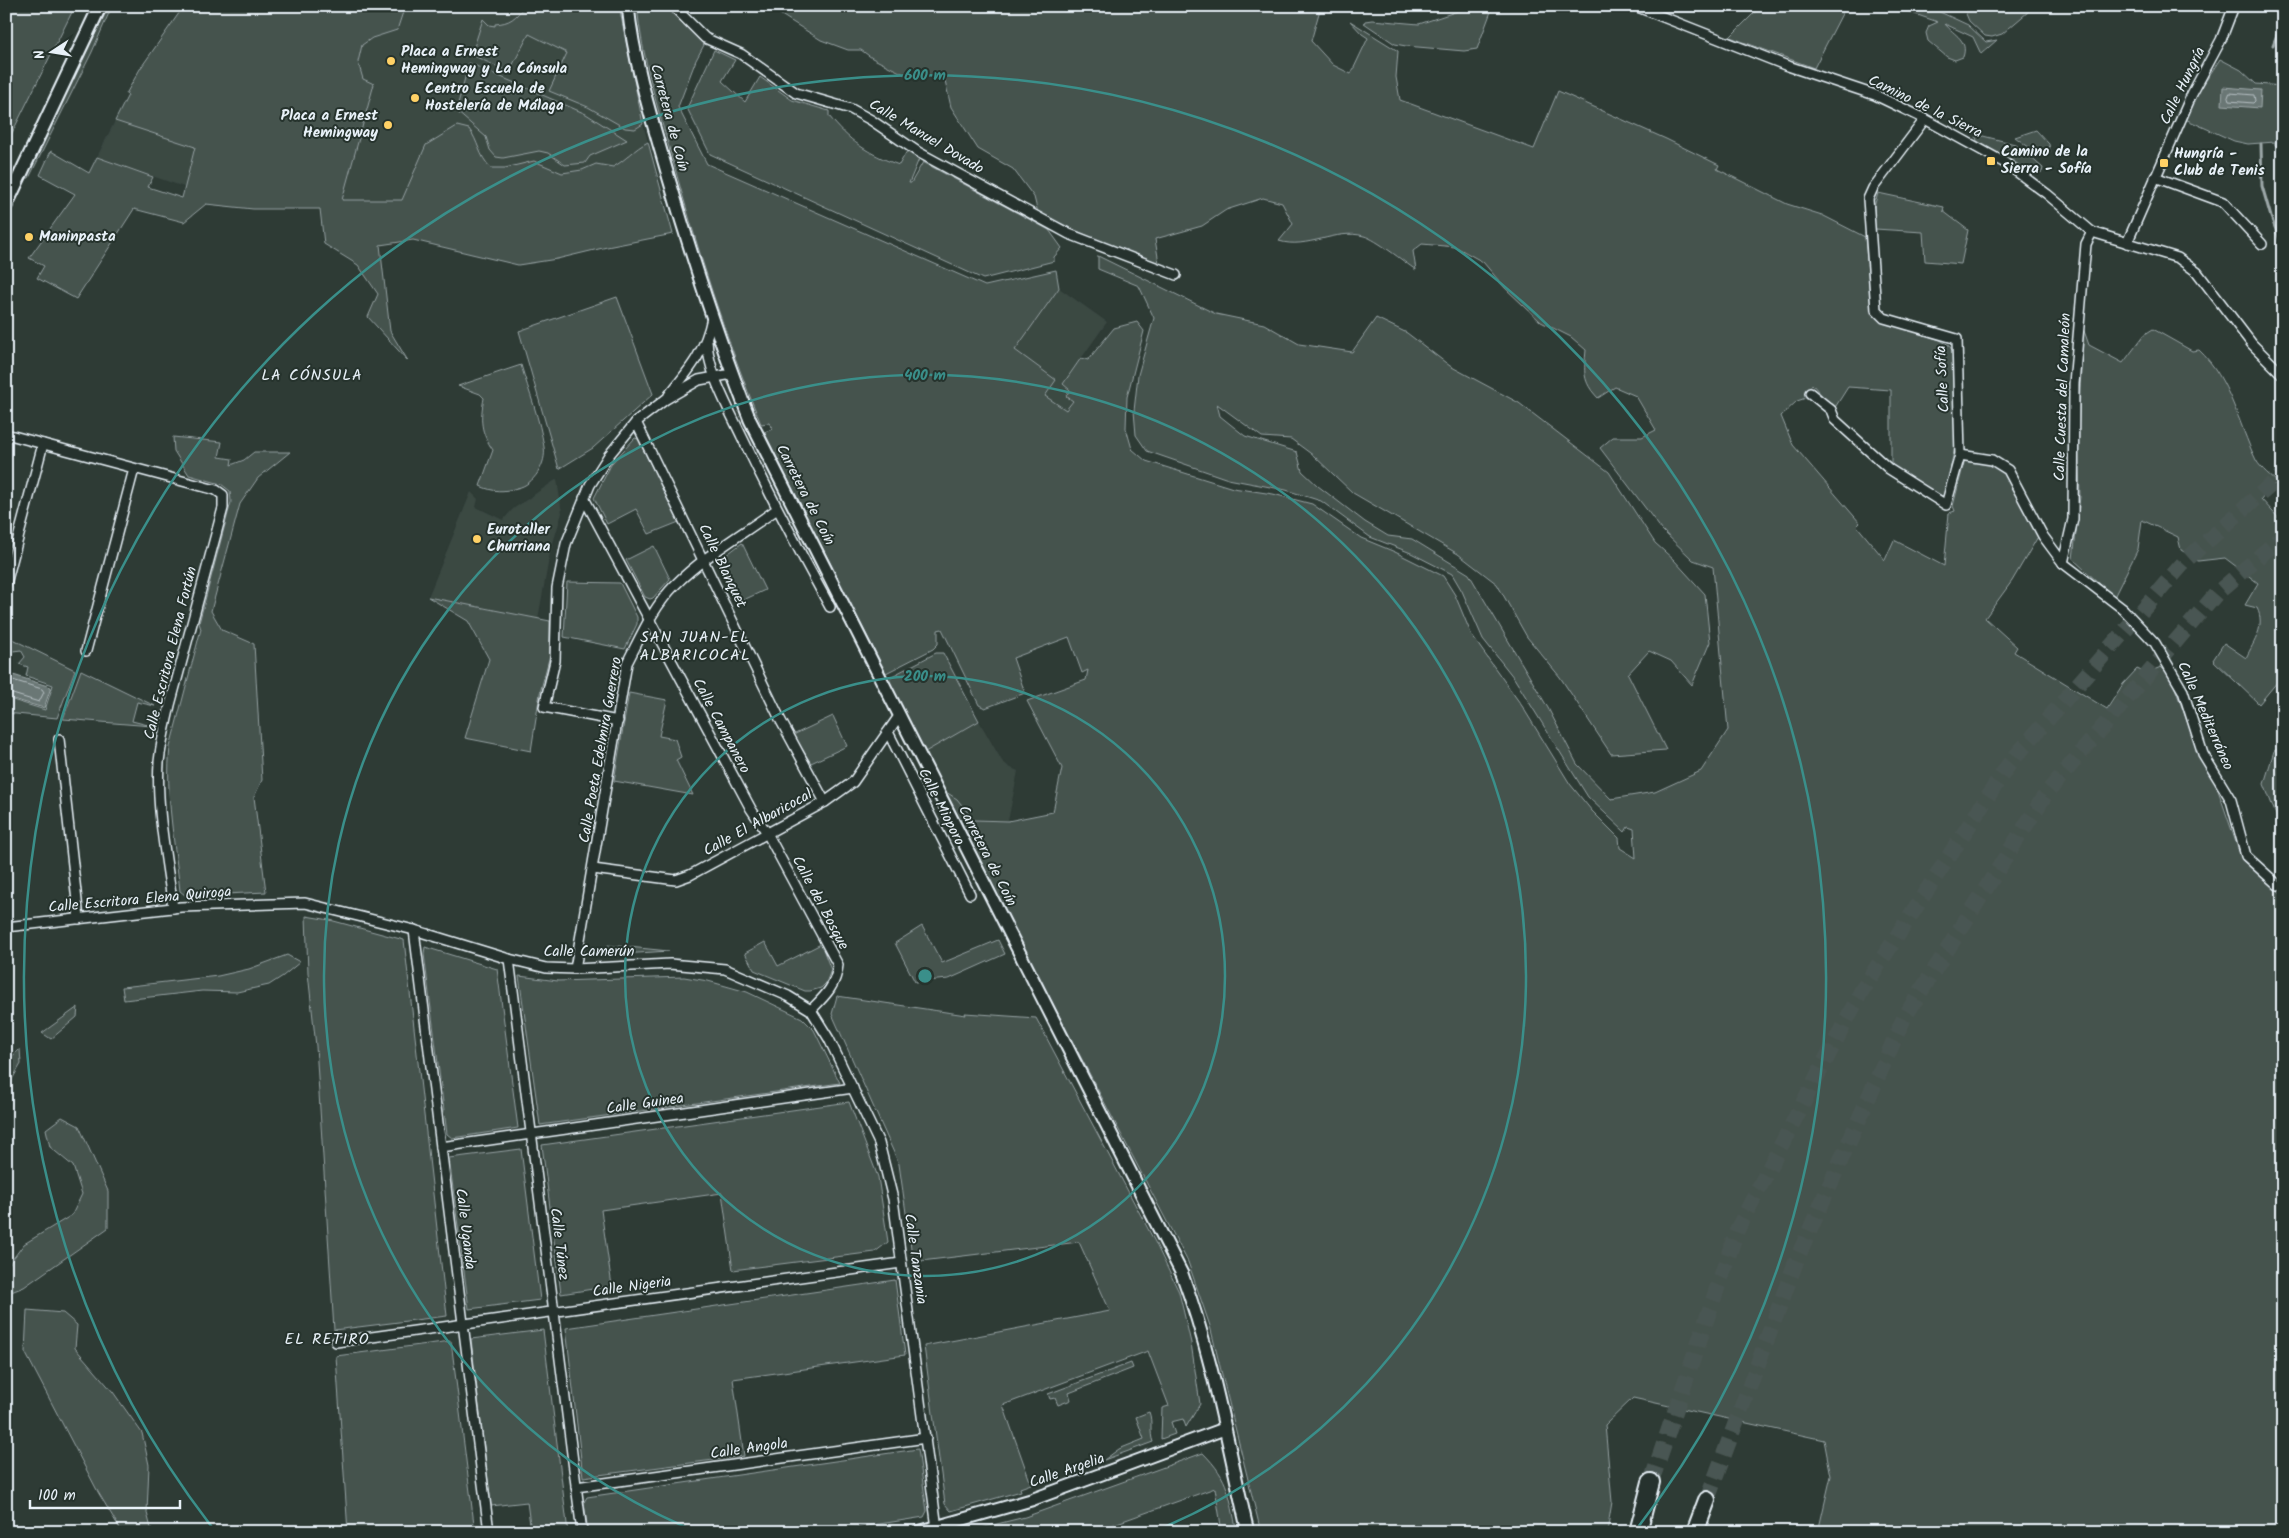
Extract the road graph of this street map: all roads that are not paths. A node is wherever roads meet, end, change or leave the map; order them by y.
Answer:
1 (100, 6) edge
2 (628, 6) edge
3 (673, 6) edge
4 (1635, 6) edge
5 (2234, 6) edge
6 (1925, 119) junction
7 (2155, 177) junction
8 (6, 204) edge
9 (2092, 232) junction
10 (2127, 243) junction
11 (2262, 244) dead end
12 (1176, 275) dead end
13 (712, 318) junction
14 (707, 340) junction
15 (732, 374) junction
16 (2283, 375) edge
17 (716, 376) junction
18 (1810, 393) dead end
19 (666, 399) junction
20 (636, 422) junction
21 (6, 434) edge
22 (43, 444) junction
23 (1960, 455) junction
24 (134, 468) junction
25 (584, 498) junction
26 (776, 509) junction
27 (704, 560) junction
28 (2064, 563) junction
29 (6, 584) edge
30 (830, 607) dead end
31 (648, 619) junction
32 (86, 651) dead end
33 (900, 716) junction
34 (618, 721) junction
35 (888, 732) junction
36 (58, 739) dead end
37 (825, 802) junction
38 (767, 833) junction
39 (593, 869) junction
40 (2278, 885) dead end
41 (970, 894) dead end
42 (306, 903) joint
43 (173, 908) junction
44 (79, 919) junction
45 (6, 927) edge
46 (414, 930) junction
47 (509, 959) junction
48 (575, 969) junction
49 (811, 1010) junction
50 (854, 1088) junction
51 (532, 1134) junction
52 (441, 1147) junction
53 (901, 1262) junction
54 (554, 1312) junction
55 (463, 1324) junction
56 (336, 1342) dead end
57 (1224, 1430) junction
58 (926, 1438) junction
59 (1651, 1482) tunnel mouth
60 (576, 1488) junction
61 (1707, 1500) tunnel mouth
62 (937, 1528) junction
63 (489, 1532) edge
64 (582, 1532) edge
65 (918, 1532) edge
66 (1248, 1532) edge
67 (1638, 1532) edge
68 (1694, 1532) edge

1 - 8 main road
2 - 13 street, Carretera de Coín
3 - 12 street, Calle Manuel Dovado
4 - 6 street, Camino de la Sierra
5 - 7 street, Calle Hungría
6 - 9 street, Camino de la Sierra
6 - 23 street, Calle Sofía
7 - 10 street, Calle Hungría
7 - 11 street
9 - 10 street, Camino de la Sierra
9 - 28 street, Calle Cuesta del Camaleón
10 - 16 street, Camino de la Sierra
13 - 14 street
13 - 15 street, Carretera de Coín
14 - 17 street, Carretera de Coín
14 - 19 street
15 - 17 street
15 - 33 street, Carretera de Coín
17 - 19 street
17 - 26 street, Carretera de Coín
18 - 23 street, Calle Sofía
19 - 20 street
20 - 25 street
20 - 27 street, Calle Blanquet
21 - 22 street
22 - 24 street
22 - 29 street
23 - 28 street, Calle Mediterráneo
24 - 32 street
24 - 43 street, Calle Escritora Elena Fortún
25 - 31 street, Calle Campanero
25 - 34 street
26 - 27 street, Calle Poeta Edelmira Guerrero
26 - 30 street, Carretera de Coín
27 - 31 street, Calle Poeta Edelmira Guerrero
27 - 37 street, Calle Blanquet
28 - 40 street, Calle Mediterráneo
31 - 34 street, Calle Poeta Edelmira Guerrero
31 - 38 street, Calle Campanero
33 - 35 street, Calle El Albaricocal
33 - 57 street, Carretera de Coín
34 - 39 street, Calle Poeta Edelmira Guerrero
35 - 37 street, Calle El Albaricocal
35 - 41 street, Calle Mioporo
36 - 44 street
37 - 38 street, Calle El Albaricocal
38 - 39 street, Calle El Albaricocal
38 - 49 street, Calle del Bosque
39 - 48 street, Calle Poeta Edelmira Guerrero
42 - 43 street, Calle Escritora Elena Quiroga
42 - 46 street, Calle Camerún
43 - 44 street, Calle Escritora Elena Quiroga
44 - 45 street, Calle Escritora Elena Quiroga
46 - 47 street, Calle Camerún
46 - 52 street, Calle Uganda
47 - 48 street, Calle Camerún
47 - 51 street, Calle Túnez
48 - 49 street, Calle Camerún
49 - 50 street, Calle Tanzania
50 - 51 street, Calle Guinea
50 - 53 street, Calle Tanzania
51 - 52 street, Calle Guinea
51 - 54 street, Calle Túnez
52 - 55 street, Calle Uganda
53 - 54 street, Calle Nigeria
53 - 58 street, Calle Tanzania
54 - 55 street, Calle Nigeria
54 - 60 street, Calle Túnez
55 - 56 street, Calle Nigeria
55 - 63 street, Calle Uganda
57 - 62 street, Calle Argelia
57 - 66 street, Carretera de Coín
58 - 60 street, Calle Angola
58 - 62 street, Calle Tanzania
59 - 67 highway
60 - 64 street, Calle Túnez
61 - 68 highway
62 - 65 street, Calle Argelia

